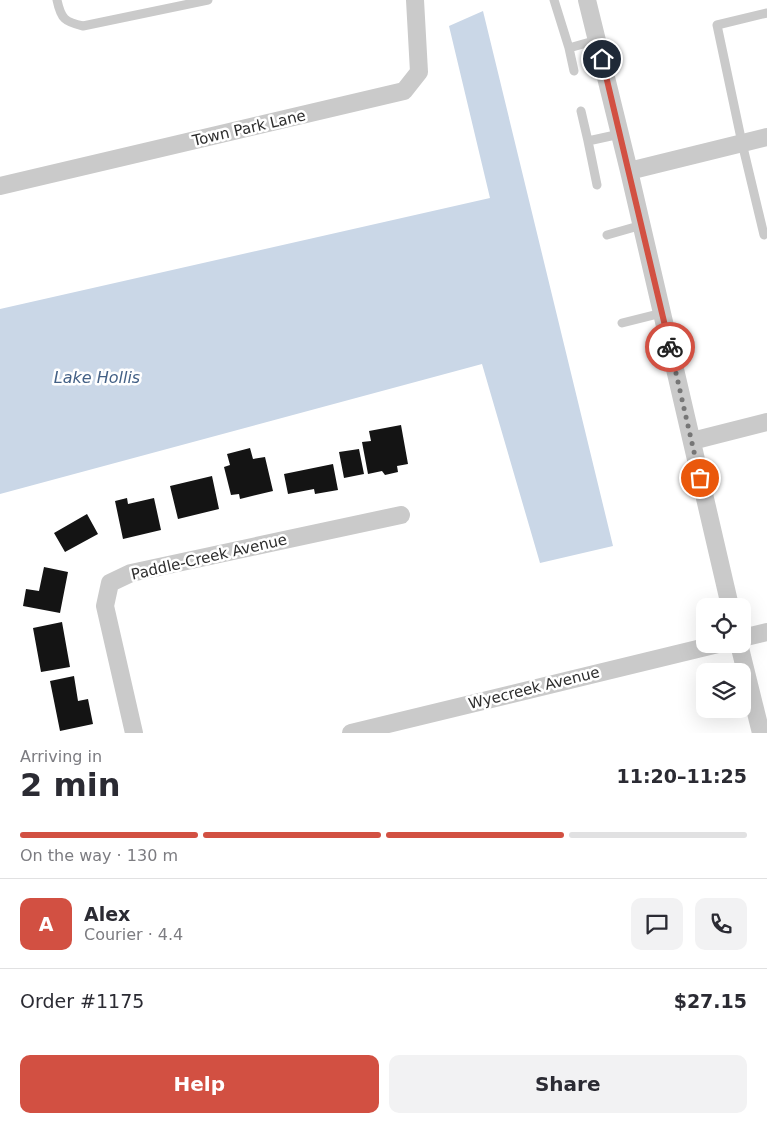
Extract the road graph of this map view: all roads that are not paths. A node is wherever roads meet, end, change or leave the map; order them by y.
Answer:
1 (57, 0) edge
2 (208, 0) edge
3 (415, 0) edge
4 (554, 0) edge
5 (587, 0) edge
6 (767, 13) edge
7 (597, 40) junction
8 (569, 48) junction
9 (574, 71) dead end
10 (581, 111) dead end
11 (620, 134) junction
12 (767, 137) edge
13 (588, 140) junction
14 (742, 143) junction
15 (629, 171) junction
16 (597, 185) dead end
17 (0, 186) edge
18 (642, 225) junction
19 (607, 235) dead end
20 (764, 235) dead end
21 (662, 313) junction
22 (622, 323) dead end
23 (767, 422) edge
24 (692, 441) junction
25 (401, 515) dead end
26 (728, 598) edge
27 (767, 632) edge
28 (751, 636) edge
29 (696, 649) edge
30 (741, 653) edge
31 (134, 733) edge
32 (351, 733) edge
33 (761, 733) edge

1 - 2 lane
3 - 17 street, Town Park Lane
4 - 8 lane
5 - 7 street
6 - 14 lane
7 - 8 lane
7 - 11 street
8 - 9 lane
10 - 13 lane
11 - 13 lane
11 - 15 street
12 - 14 street
13 - 16 lane
14 - 15 street
14 - 20 lane
15 - 18 street
18 - 19 lane
18 - 21 street
21 - 22 lane
21 - 24 street
23 - 24 street
24 - 26 street
25 - 31 street, Paddle-Creek Avenue
27 - 28 street
29 - 32 street, Wyecreek Avenue
30 - 33 street

